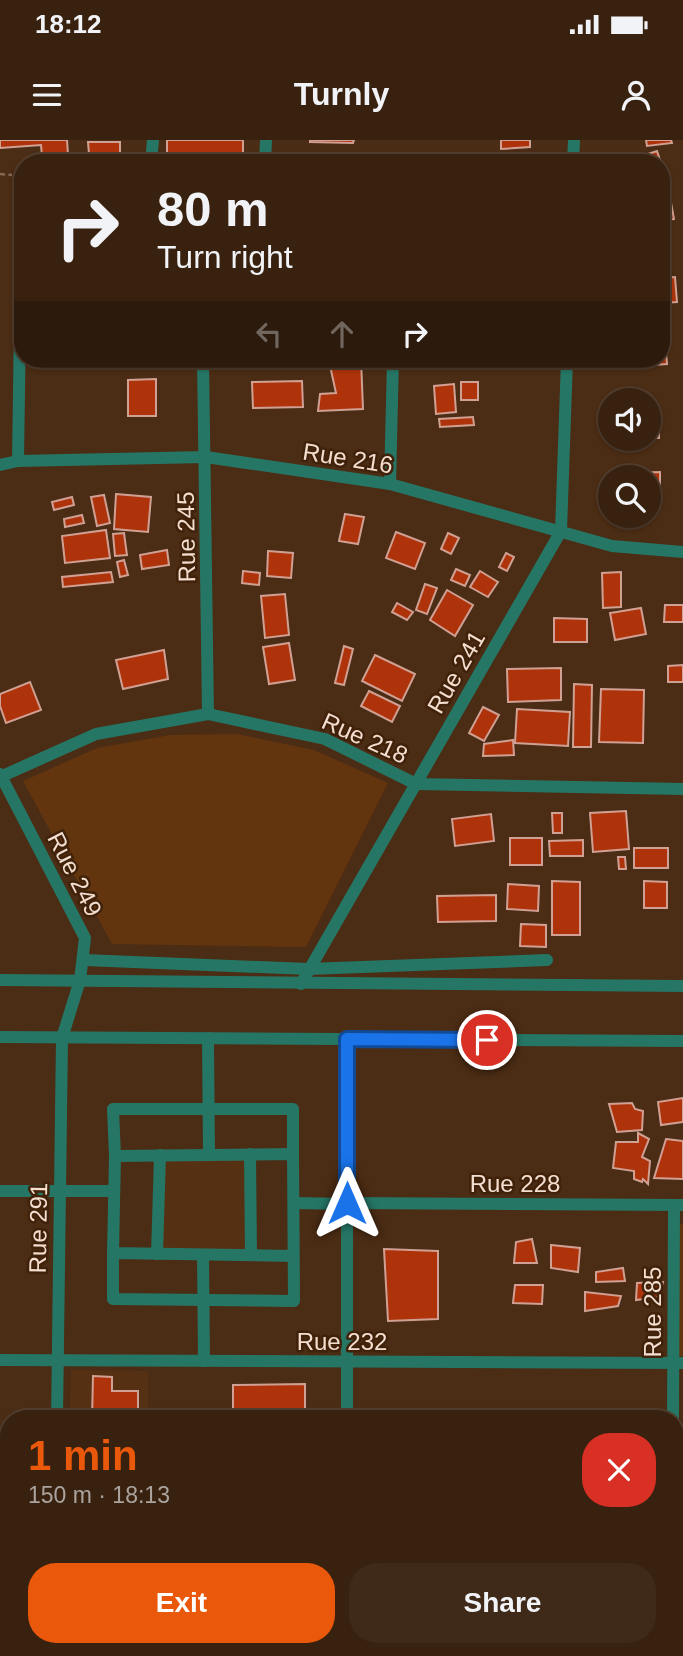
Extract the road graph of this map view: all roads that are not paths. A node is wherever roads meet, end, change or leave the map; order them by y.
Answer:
1 (14, 322) edge
2 (203, 368) edge
3 (393, 368) edge
4 (567, 368) edge
5 (206, 457) junction
6 (6, 462) edge
7 (390, 484) junction
8 (561, 531) junction
9 (683, 552) edge
10 (208, 714) junction
11 (1, 776) edge
12 (416, 784) junction
13 (683, 789) edge
14 (84, 960) junction
15 (547, 960) dead end
16 (308, 969) junction
17 (0, 980) edge
18 (80, 980) junction
19 (300, 984) junction
20 (683, 986) edge
21 (0, 1037) edge
22 (62, 1038) junction
23 (208, 1038) junction
24 (347, 1039) junction
25 (683, 1041) edge
26 (208, 1109) junction
27 (250, 1154) junction
28 (293, 1154) junction
29 (209, 1155) junction
30 (115, 1156) junction
31 (160, 1156) junction
32 (0, 1191) edge
33 (60, 1191) junction
34 (114, 1191) junction
35 (294, 1203) junction
36 (347, 1204) junction
37 (678, 1205) edge
38 (113, 1253) junction
39 (157, 1254) junction
40 (203, 1255) junction
41 (251, 1255) junction
42 (294, 1256) junction
43 (204, 1301) junction
44 (0, 1360) edge
45 (58, 1361) junction
46 (204, 1361) junction
47 (347, 1362) junction
48 (678, 1363) edge
49 (57, 1410) edge
50 (347, 1410) edge
51 (674, 1410) edge

1 - 6 street
2 - 5 street, Rue 245
3 - 7 street
4 - 8 street, Rue 241
5 - 6 street, Rue 216
5 - 7 street, Rue 216
5 - 10 street, Rue 245
7 - 8 street, Rue 216
8 - 9 street, Rue 216
8 - 12 street, Rue 241
10 - 11 street, Rue 218
10 - 12 street, Rue 218
11 - 14 street, Rue 249
12 - 13 street, Rue 218
12 - 16 street, Rue 241
14 - 16 street
14 - 18 street, Rue 249
15 - 16 street
16 - 19 street, Rue 241
17 - 18 street
18 - 19 street
18 - 22 street, Rue 249
19 - 20 street
21 - 22 street
22 - 23 street
22 - 33 street, Rue 291
23 - 24 street
23 - 26 street
24 - 25 street
24 - 36 street
26 - 28 street
26 - 29 street
26 - 30 street
27 - 28 street
27 - 29 street
27 - 41 street
28 - 35 street
29 - 31 street
30 - 31 street
30 - 34 street
31 - 39 street
32 - 33 street
33 - 34 street
33 - 45 street, Rue 291
34 - 38 street
35 - 36 street, Rue 228
35 - 42 street
36 - 37 street, Rue 228
36 - 47 street
37 - 48 street, Rue 285
38 - 39 street
38 - 43 street
39 - 40 street
40 - 41 street
40 - 43 street
41 - 42 street
42 - 43 street
43 - 46 street
44 - 45 street, Rue 232
45 - 46 street, Rue 232
45 - 49 street, Rue 291
46 - 47 street, Rue 232
47 - 48 street, Rue 232
47 - 50 street
48 - 51 street, Rue 285

